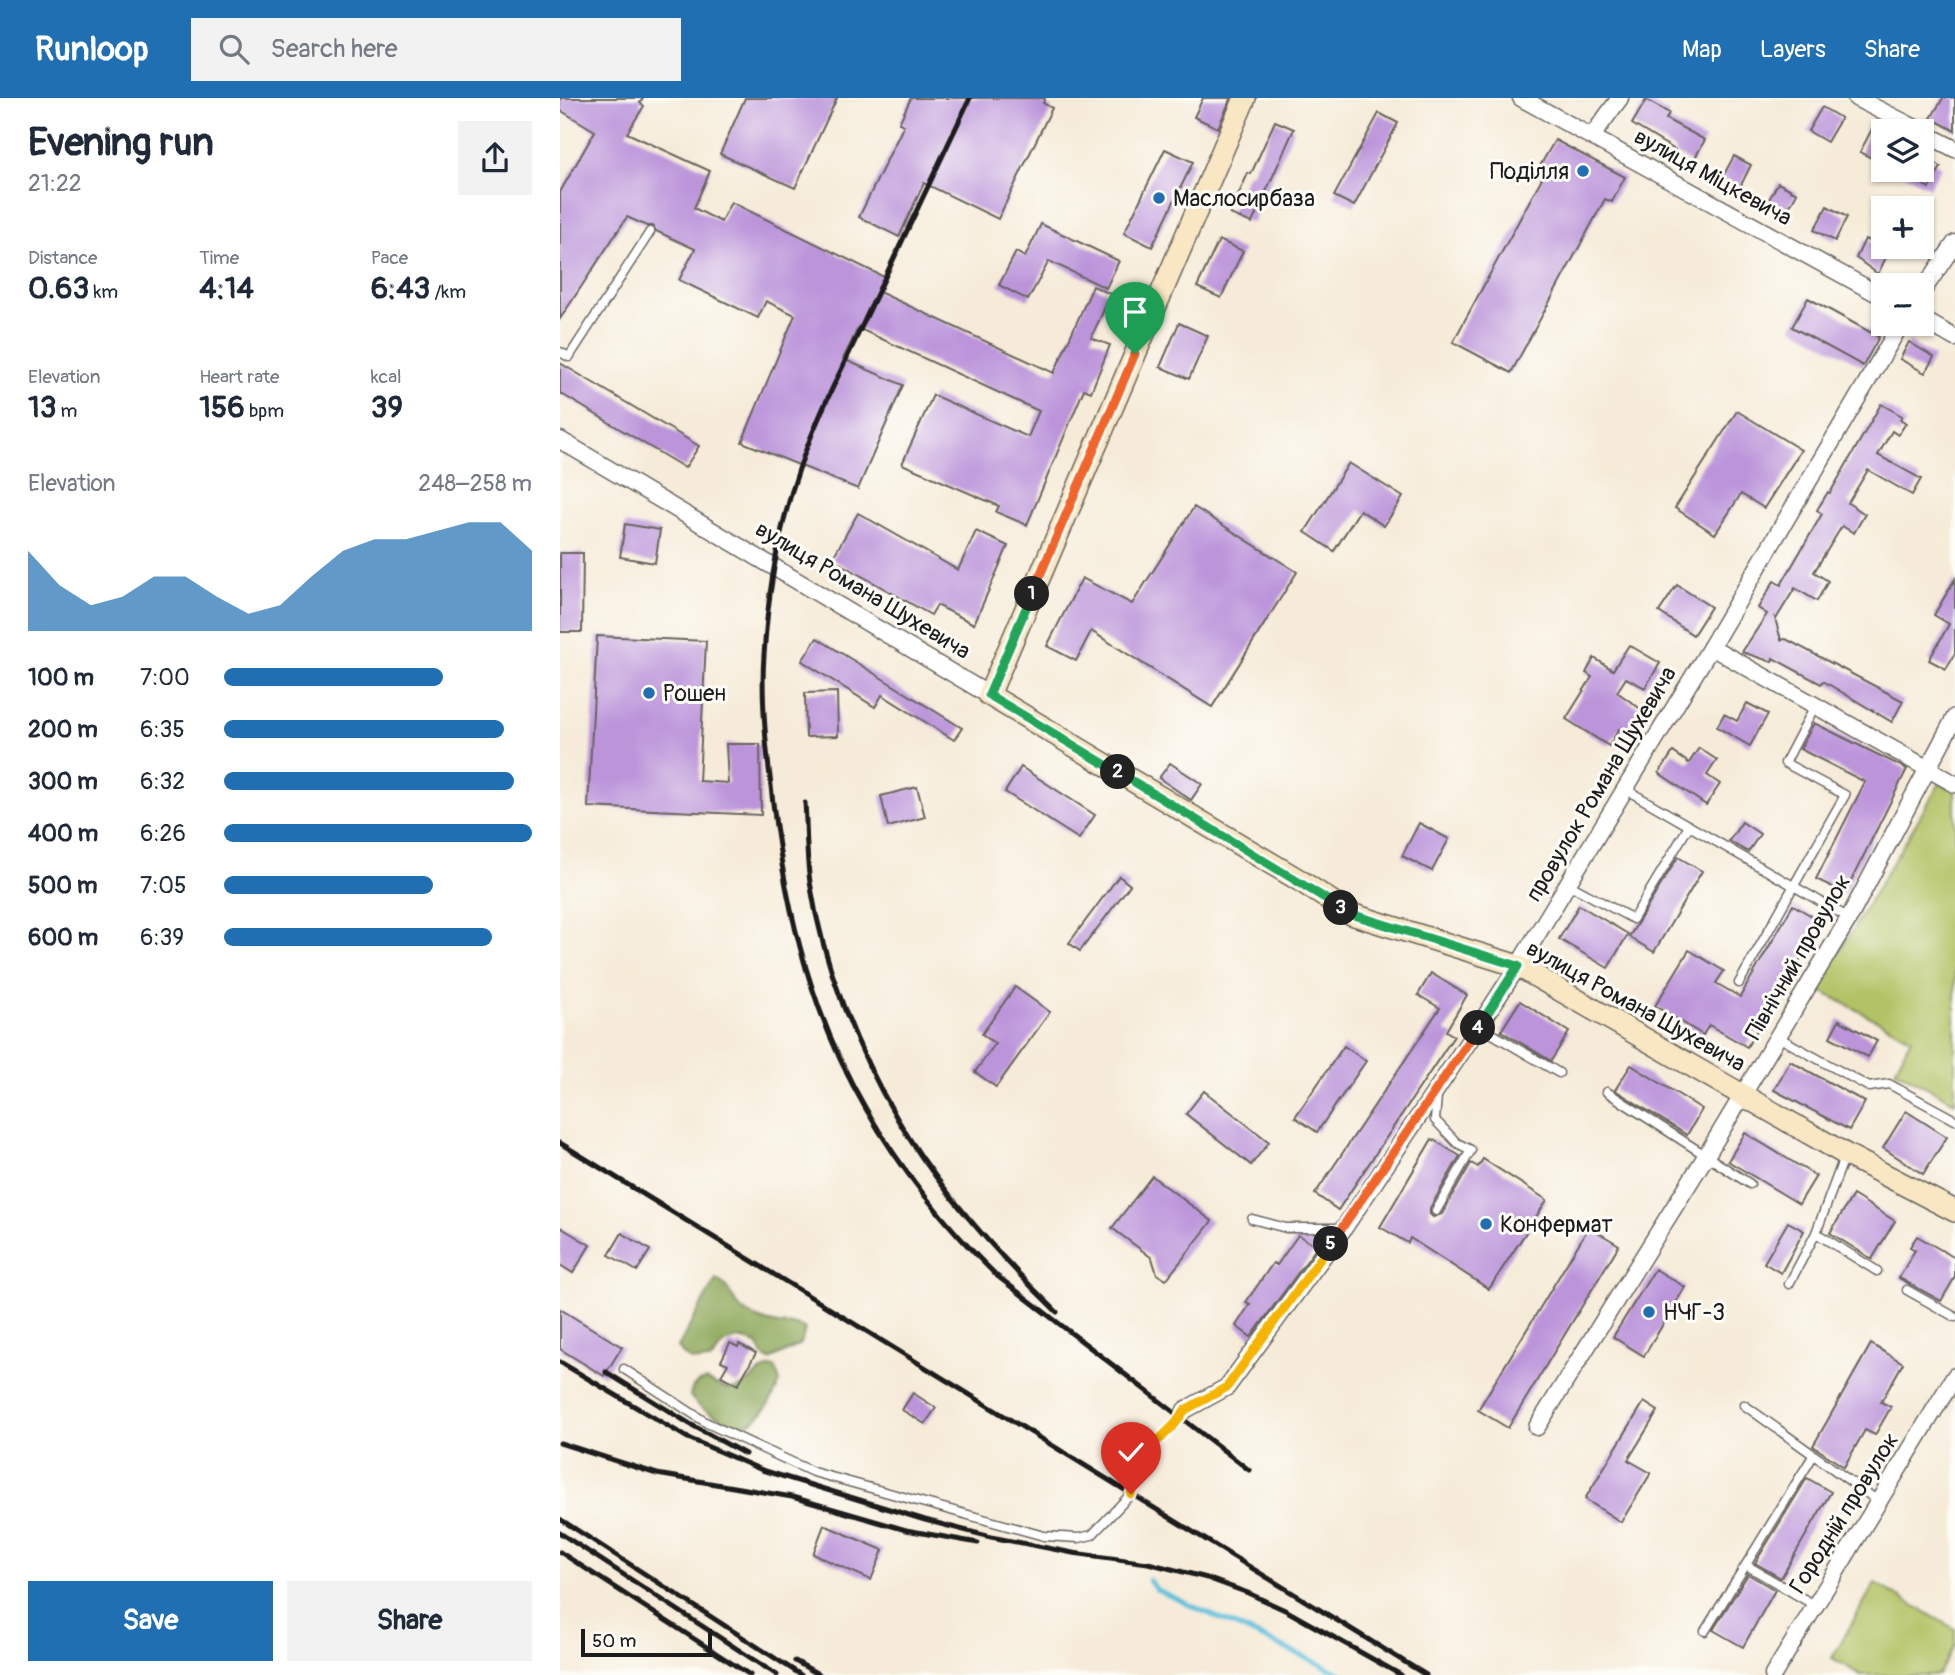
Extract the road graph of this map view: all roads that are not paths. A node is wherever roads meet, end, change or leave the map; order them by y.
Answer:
1 (1245, 98) edge
2 (1521, 98) edge
3 (1620, 98) edge
4 (1856, 98) edge
5 (1896, 119) edge
6 (1592, 136) junction
7 (1934, 138) edge
8 (1955, 149) edge
9 (650, 232) dead end
10 (1955, 243) edge
11 (1934, 274) edge
12 (1871, 290) edge
13 (1934, 326) edge
14 (1894, 336) edge
15 (1955, 338) edge
16 (560, 352) edge
17 (560, 440) edge
18 (1711, 647) junction
19 (989, 695) junction
20 (1816, 704) junction
21 (1955, 717) edge
22 (1927, 768) junction
23 (1955, 784) edge
24 (1625, 789) junction
25 (1689, 826) junction
26 (1568, 884) junction
27 (1794, 886) junction
28 (1849, 918) junction
29 (1518, 966) junction
30 (1739, 983) dead end
31 (1479, 1026) junction
32 (1778, 1037) junction
33 (1559, 1073) dead end
34 (1438, 1086) junction
35 (1607, 1092) dead end
36 (1741, 1095) junction
37 (1955, 1120) edge
38 (1845, 1154) junction
39 (1706, 1156) junction
40 (1750, 1184) dead end
41 (1955, 1210) edge
42 (1436, 1211) dead end
43 (1252, 1219) dead end
44 (1343, 1228) junction
45 (1816, 1233) junction
46 (1877, 1271) dead end
47 (1789, 1284) dead end
48 (1907, 1290) dead end
49 (1955, 1317) edge
50 (624, 1369) dead end
51 (1955, 1376) edge
52 (1744, 1405) dead end
53 (1185, 1410) joint
54 (1536, 1427) dead end
55 (1813, 1456) junction
56 (1878, 1502) junction
57 (1746, 1565) junction
58 (1814, 1605) junction
59 (1704, 1631) dead end
60 (1773, 1675) edge

1 - 19 street
2 - 6 street, вулиця Міцкевича
3 - 6 street
4 - 5 street
6 - 12 street, вулиця Міцкевича
7 - 8 street
9 - 16 lane
10 - 11 street
13 - 15 street
14 - 18 street, провулок Романа Шухевича
17 - 19 street, вулиця Романа Шухевича
18 - 20 street
18 - 24 street, провулок Романа Шухевича
19 - 29 street, вулиця Романа Шухевича
20 - 22 street
20 - 27 lane
21 - 22 street, Північний провулок
22 - 23 street
22 - 28 street, Північний провулок
24 - 25 lane
24 - 26 street, провулок Романа Шухевича
25 - 26 lane
25 - 27 lane
26 - 29 street, провулок Романа Шухевича
27 - 28 lane
27 - 30 lane
28 - 32 street, Північний провулок
29 - 31 street, провулок Романа Шухевича
29 - 36 street, вулиця Романа Шухевича
31 - 33 lane
31 - 34 street, провулок Романа Шухевича
32 - 36 street, Північний провулок
32 - 37 lane
34 - 42 lane
34 - 44 street, провулок Романа Шухевича
35 - 39 lane
36 - 38 street, вулиця Романа Шухевича
36 - 39 street, Північний провулок
38 - 41 street, вулиця Романа Шухевича
38 - 45 lane
39 - 40 lane
39 - 54 street, Північний провулок
43 - 44 lane
44 - 53 street, провулок Романа Шухевича
45 - 46 lane
45 - 47 lane
48 - 49 lane
50 - 53 lane
51 - 56 street, Городній провулок
52 - 55 lane
55 - 56 lane
55 - 57 lane
56 - 58 street, Городній провулок
57 - 58 lane
57 - 59 lane
58 - 60 street, Городній провулок

